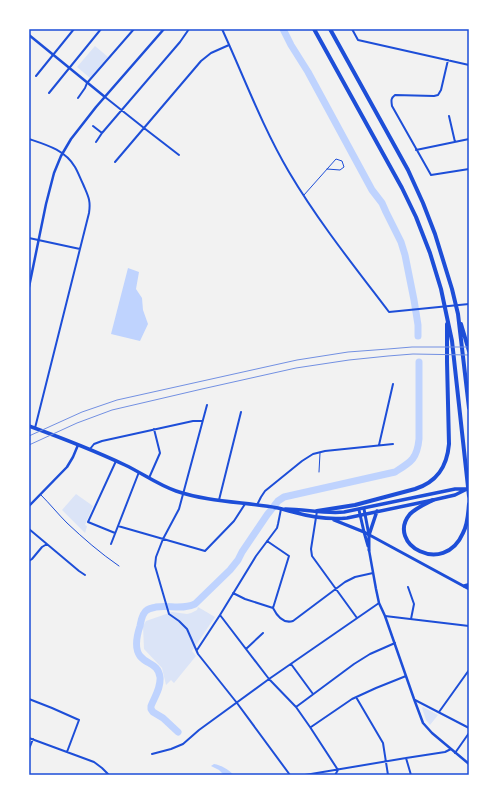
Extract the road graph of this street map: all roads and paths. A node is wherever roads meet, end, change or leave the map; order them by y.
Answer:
1 (74, 29) edge
2 (101, 29) edge
3 (134, 29) edge
4 (164, 29) edge
5 (189, 29) edge
6 (222, 29) edge
7 (314, 29) edge
8 (330, 29) edge
9 (352, 29) edge
10 (29, 35) edge
11 (229, 45) junction
12 (53, 55) junction
13 (448, 60) junction
14 (469, 64) edge
15 (69, 68) junction
16 (36, 76) dead end
17 (87, 83) junction
18 (49, 93) dead end
19 (105, 97) junction
20 (78, 98) dead end
21 (121, 110) junction
22 (449, 116) dead end
23 (93, 126) dead end
24 (144, 128) junction
25 (102, 133) junction
26 (29, 139) edge
27 (469, 139) edge
28 (96, 142) dead end
29 (455, 142) junction
30 (416, 150) junction
31 (179, 155) dead end
32 (115, 162) dead end
33 (327, 169) junction
34 (469, 169) edge
35 (304, 196) junction
36 (29, 238) edge
37 (39, 240) junction
38 (80, 249) junction
39 (29, 287) edge
40 (469, 304) edge
41 (458, 314) junction
42 (448, 316) junction
43 (469, 350) edge
44 (393, 384) dead end
45 (207, 405) dead end
46 (469, 408) edge
47 (241, 412) dead end
48 (202, 421) junction
49 (29, 426) edge
50 (35, 428) junction
51 (154, 429) junction
52 (78, 444) junction
53 (393, 444) dead end
54 (379, 446) junction
55 (90, 448) junction
56 (320, 452) junction
57 (116, 461) junction
58 (139, 472) junction
59 (318, 472) dead end
60 (149, 478) junction
61 (468, 489) edge
62 (183, 493) junction
63 (41, 495) junction
64 (469, 496) edge
65 (219, 500) junction
66 (433, 500) junction
67 (246, 503) junction
68 (469, 504) edge
69 (258, 505) junction
70 (29, 506) edge
71 (364, 508) junction
72 (280, 509) junction
73 (359, 510) junction
74 (316, 511) junction
75 (377, 511) junction
76 (365, 514) junction
77 (360, 515) junction
78 (316, 517) junction
79 (332, 519) junction
80 (118, 526) junction
81 (29, 529) edge
82 (364, 532) junction
83 (115, 533) junction
84 (369, 535) junction
85 (163, 539) junction
86 (267, 541) junction
87 (46, 544) junction
88 (111, 544) dead end
89 (369, 550) junction
90 (29, 561) edge
91 (119, 566) dead end
92 (373, 573) junction
93 (85, 575) dead end
94 (408, 586) dead end
95 (468, 587) edge
96 (336, 589) junction
97 (233, 593) junction
98 (379, 603) junction
99 (273, 608) junction
100 (220, 615) junction
101 (385, 616) junction
102 (357, 618) junction
103 (411, 619) junction
104 (469, 626) edge
105 (263, 633) dead end
106 (394, 643) junction
107 (246, 649) junction
108 (197, 650) junction
109 (291, 664) junction
110 (469, 670) edge
111 (406, 676) junction
112 (269, 679) junction
113 (313, 694) junction
114 (356, 697) junction
115 (29, 699) edge
116 (414, 699) junction
117 (237, 703) junction
118 (296, 707) junction
119 (439, 712) junction
120 (310, 727) junction
121 (469, 728) edge
122 (469, 733) edge
123 (29, 738) edge
124 (33, 739) junction
125 (29, 749) edge
126 (451, 749) junction
127 (67, 752) junction
128 (455, 753) junction
129 (152, 754) dead end
130 (406, 758) junction
131 (387, 761) junction
132 (469, 764) edge
133 (338, 770) junction
134 (108, 775) edge
135 (290, 775) edge
136 (305, 775) edge
137 (335, 775) edge
138 (388, 775) edge
139 (411, 775) edge

1 - 12 street
2 - 15 street
3 - 17 street
4 - 19 street
5 - 21 street
6 - 11 street
7 - 42 highway
8 - 41 highway
9 - 13 street
10 - 12 street
11 - 24 street
11 - 35 street
12 - 15 street
12 - 16 street
13 - 14 street
13 - 30 street
15 - 17 street
15 - 18 street
17 - 19 street
17 - 20 street
19 - 21 street
19 - 37 street
21 - 24 street
21 - 25 street
22 - 29 street
23 - 25 street
24 - 31 street
24 - 32 street
25 - 28 street
26 - 38 street
27 - 29 street
29 - 30 street
30 - 34 street
33 - 33 lane
33 - 35 lane
35 - 40 street
36 - 37 street
37 - 38 street
37 - 39 street
38 - 50 street
41 - 43 highway
41 - 46 highway
42 - 64 highway
42 - 74 highway
44 - 54 street
45 - 48 street
47 - 65 street
48 - 51 street
48 - 62 street
49 - 50 main road
50 - 52 main road
51 - 55 street
51 - 60 street
52 - 55 main road
52 - 63 street
53 - 54 street
54 - 56 street
55 - 57 main road
56 - 59 lane
56 - 69 street
57 - 58 main road
57 - 83 street
58 - 60 main road
58 - 80 street
60 - 62 main road
61 - 66 main road
61 - 71 main road
62 - 65 main road
62 - 85 street
63 - 70 street
63 - 91 lane
65 - 67 main road
66 - 68 highway
66 - 75 main road
67 - 69 main road
67 - 85 street
69 - 72 main road
71 - 73 main road
71 - 76 main road
72 - 74 main road
72 - 78 main road
72 - 86 street
73 - 74 main road
73 - 77 main road
74 - 78 street
75 - 76 main road
75 - 84 main road
76 - 77 main road
76 - 84 main road
77 - 79 main road
77 - 82 main road
78 - 79 main road
78 - 96 street
79 - 82 main road
80 - 83 street
80 - 85 street
81 - 87 street
82 - 84 main road
82 - 89 main road
83 - 88 street
84 - 89 main road
84 - 95 main road
85 - 108 street
86 - 97 street
86 - 99 street
87 - 90 street
87 - 93 street
89 - 92 street
92 - 96 street
92 - 98 street
94 - 103 street
96 - 99 street
96 - 102 street
97 - 99 street
97 - 100 street
98 - 101 street
98 - 102 street
100 - 107 street
100 - 108 street
101 - 103 street
101 - 106 street
102 - 109 street
103 - 104 street
105 - 107 street
106 - 111 street
106 - 113 street
107 - 112 street
108 - 117 street
109 - 112 street
109 - 113 street
110 - 119 street
111 - 114 street
111 - 116 street
112 - 117 street
112 - 118 street
113 - 118 street
114 - 120 street
114 - 131 street
115 - 127 street
116 - 119 street
116 - 126 street
117 - 129 street
117 - 135 street
118 - 120 street
119 - 121 street
120 - 133 street
122 - 128 street
123 - 124 street
124 - 125 street
124 - 127 street
126 - 128 street
126 - 130 street
127 - 134 street
128 - 132 street
130 - 131 street
130 - 139 street
131 - 133 street
131 - 138 street
133 - 136 street
133 - 137 street

